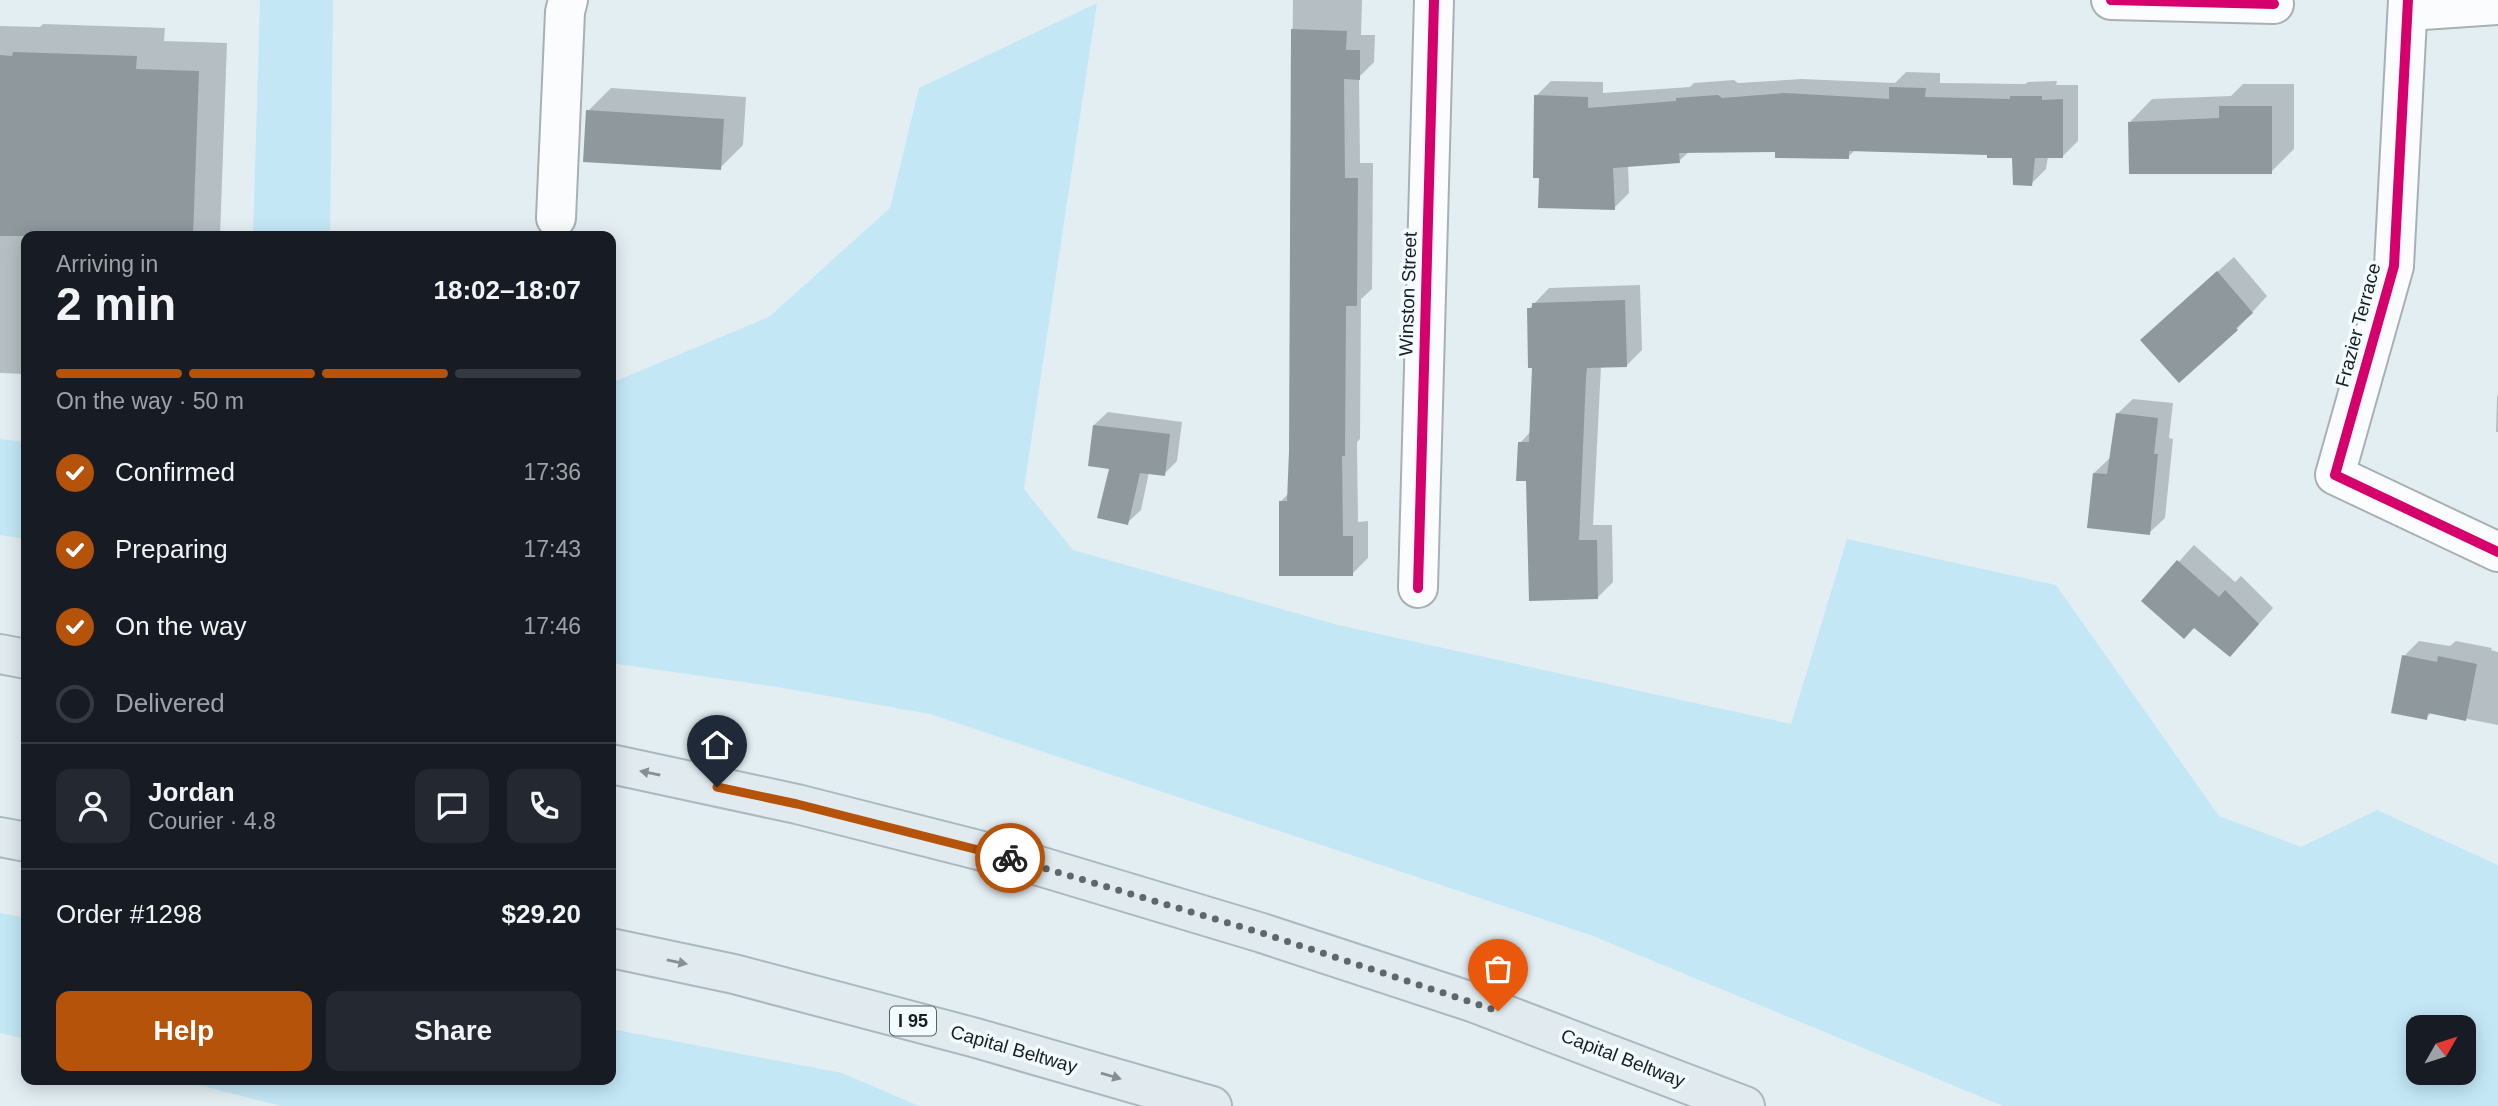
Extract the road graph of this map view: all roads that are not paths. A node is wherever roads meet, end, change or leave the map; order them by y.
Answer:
1 (568, 0) edge
2 (1434, 0) edge
3 (2111, 0) edge
4 (2274, 4) dead end
5 (2408, 5) edge
6 (2498, 5) edge
7 (556, 218) dead end
8 (2498, 552) edge
9 (1418, 588) dead end
10 (0, 654) edge
11 (21, 658) edge
12 (616, 765) edge
13 (0, 837) edge
14 (21, 841) edge
15 (616, 949) edge
16 (1212, 1106) edge
17 (1745, 1106) edge

1 - 7 street
2 - 9 street, Winston Street
3 - 4 street
5 - 6 street
5 - 8 street, Frazier Terrace
10 - 11 highway
17 -> 12 highway, Capital Beltway
13 - 14 highway
15 -> 16 highway, Capital Beltway / I 95

